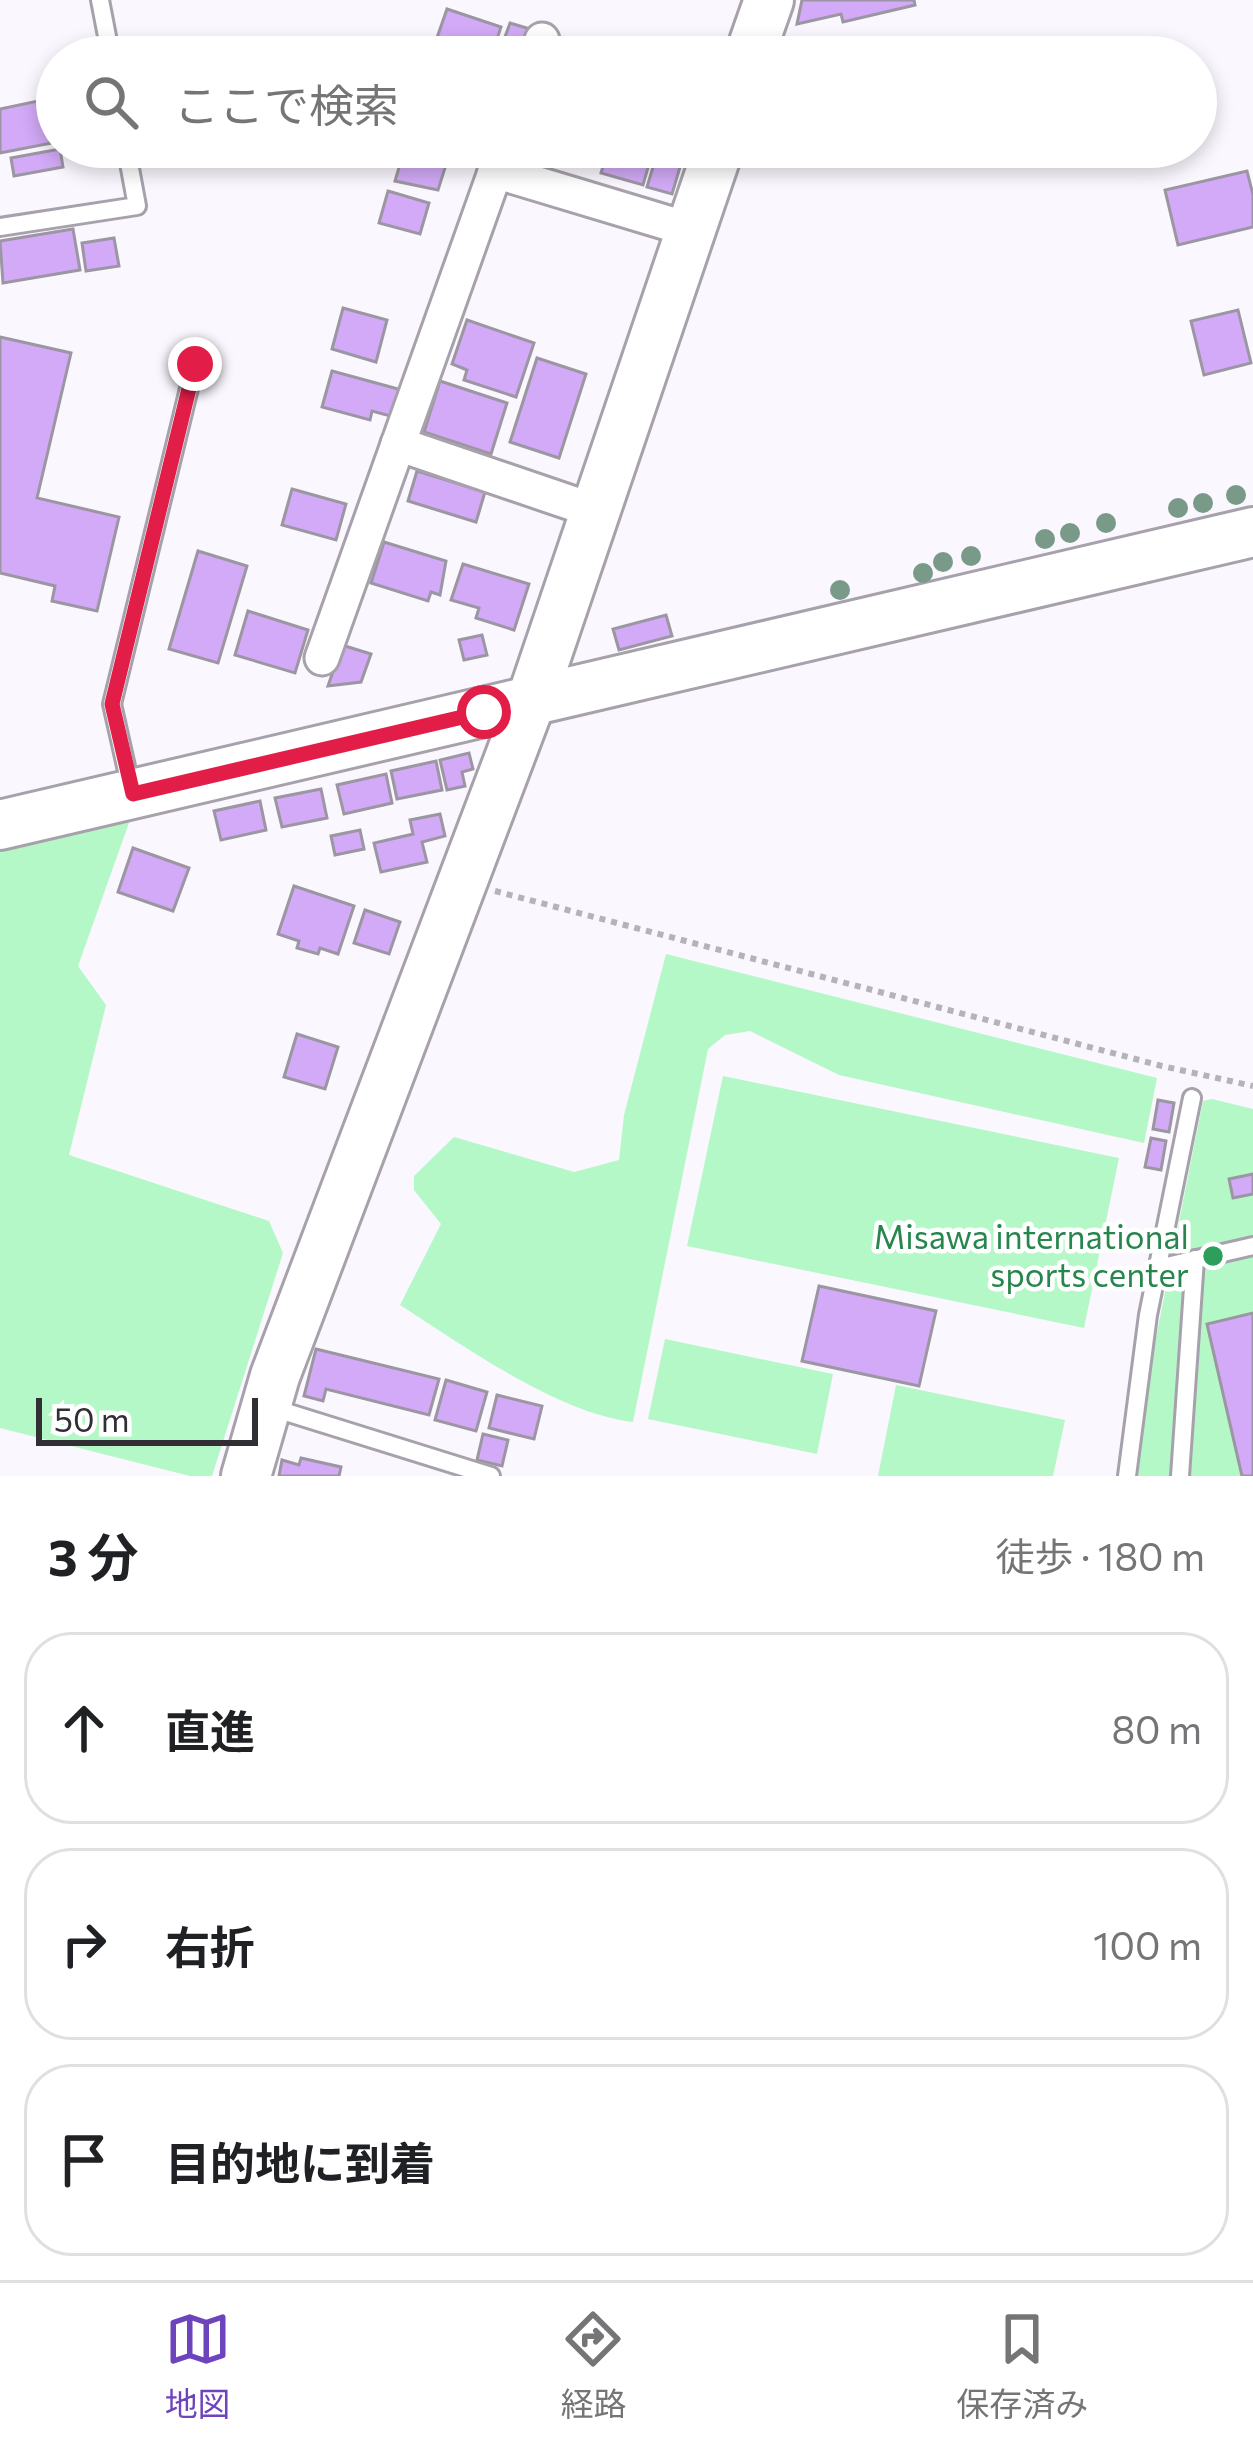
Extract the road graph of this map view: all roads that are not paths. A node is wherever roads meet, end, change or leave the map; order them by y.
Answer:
1 (100, 0) edge
2 (769, 0) edge
3 (107, 36) edge
4 (756, 36) edge
5 (130, 168) edge
6 (497, 168) edge
7 (524, 168) edge
8 (712, 168) edge
9 (0, 227) edge
10 (691, 230) junction
11 (195, 364) dead end
12 (398, 444) junction
13 (596, 511) junction
14 (1253, 532) edge
15 (322, 658) dead end
16 (531, 701) junction
17 (133, 794) junction
18 (0, 825) edge
19 (1192, 1098) dead end
20 (1253, 1246) edge
21 (1195, 1259) junction
22 (1158, 1268) junction
23 (266, 1406) junction
24 (246, 1476) edge
25 (491, 1476) edge
26 (1127, 1476) edge
27 (1180, 1476) edge

1 - 3 lane
2 - 4 street
5 - 9 lane
6 - 12 street
7 - 10 street
8 - 10 street
10 - 13 street
11 - 17 lane
12 - 13 street
12 - 15 street
13 - 16 street
14 - 16 street
16 - 17 street
16 - 23 street
17 - 18 street
19 - 22 lane
20 - 21 lane
21 - 22 lane
21 - 27 lane
22 - 26 lane
23 - 24 street
23 - 25 lane

